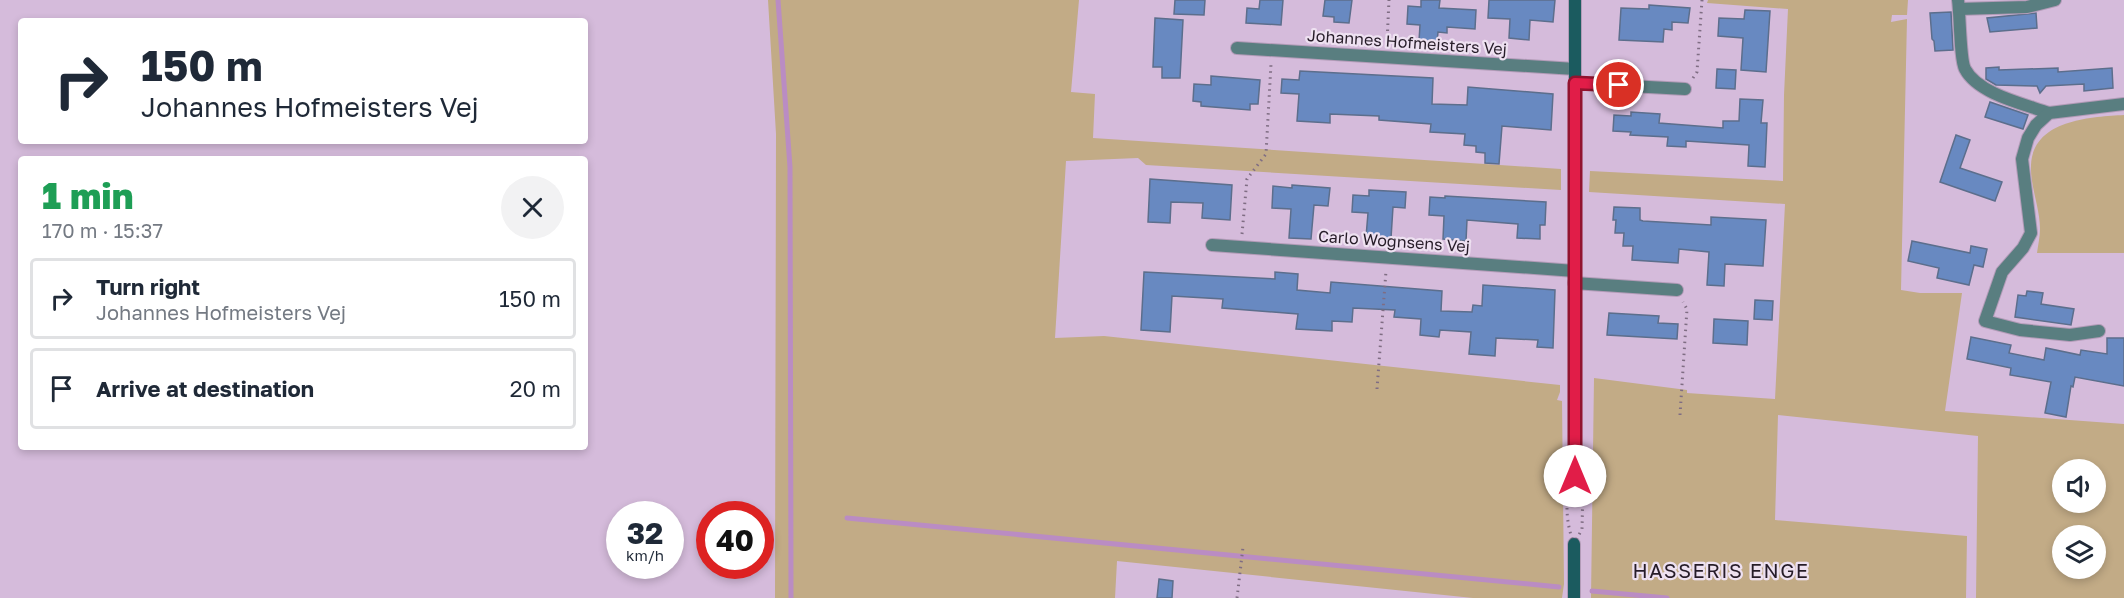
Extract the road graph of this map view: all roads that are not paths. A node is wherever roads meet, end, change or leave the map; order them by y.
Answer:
1 (1575, 0) edge
2 (2055, 0) edge
3 (1959, 4) edge
4 (1237, 48) dead end
5 (1575, 69) junction
6 (1575, 83) junction
7 (1685, 89) road end
8 (2124, 104) edge
9 (2049, 113) junction
10 (1212, 245) dead end
11 (1574, 277) junction
12 (1677, 290) road end
13 (2099, 331) dead end
14 (1575, 476) road end
15 (1574, 544) road end
16 (1574, 598) edge

1 - 5 street
2 - 3 street
3 - 9 street
4 - 5 street, Johannes Hofmeisters Vej
5 - 6 street
6 - 7 street
6 - 11 street
8 - 9 street
9 - 13 street
10 - 11 street, Carlo Wognsens Vej
11 - 12 street, Carlo Wognsens Vej
11 - 14 street
15 - 16 street

